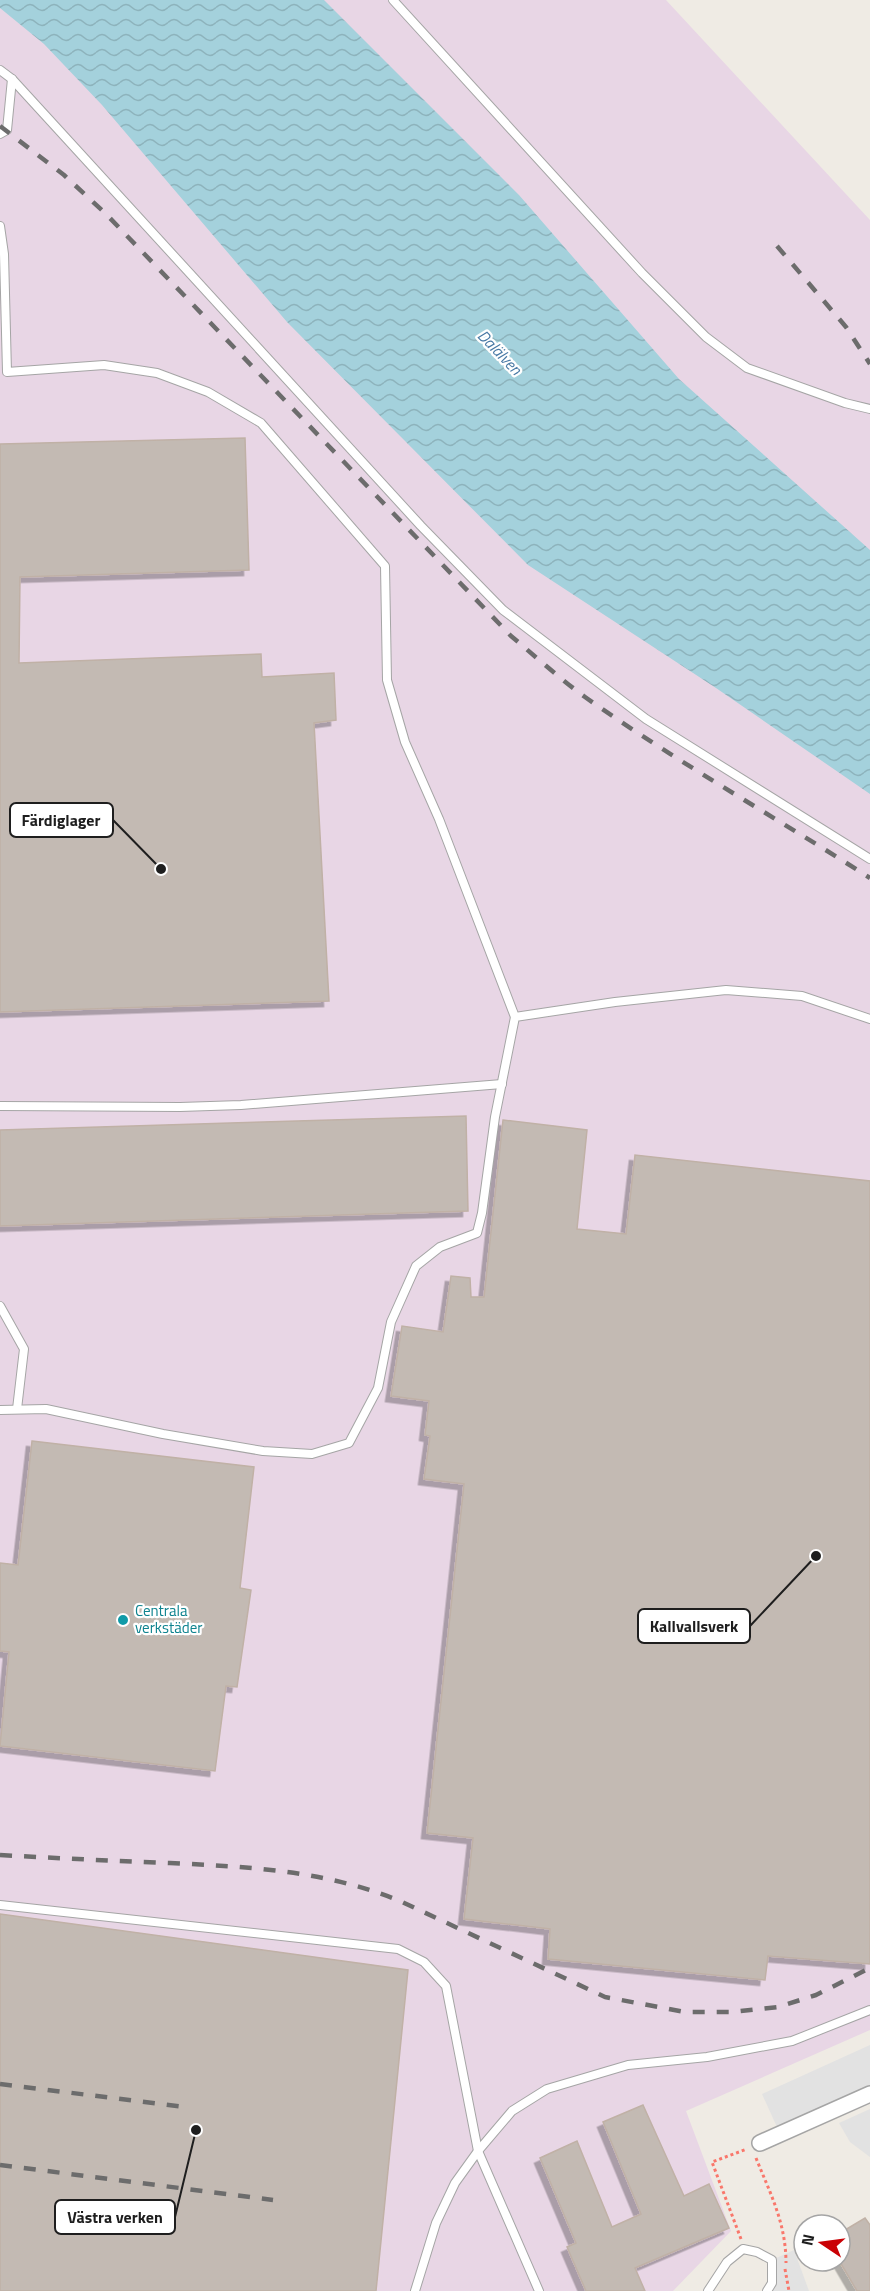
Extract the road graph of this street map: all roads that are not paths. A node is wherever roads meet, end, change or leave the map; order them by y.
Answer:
1 (393, 0) edge
2 (0, 70) edge
3 (12, 79) junction
4 (0, 134) edge
5 (0, 226) edge
6 (870, 409) edge
7 (870, 859) edge
8 (515, 1017) junction
9 (870, 1019) edge
10 (502, 1084) junction
11 (0, 1106) edge
12 (0, 1306) edge
13 (17, 1409) junction
14 (0, 1410) edge
15 (0, 1905) edge
16 (870, 2010) edge
17 (870, 2094) edge
18 (756, 2145) road end
19 (478, 2151) junction
20 (415, 2291) edge
21 (539, 2291) edge
22 (708, 2291) edge
23 (767, 2291) edge

1 - 6 lane
2 - 3 lane
3 - 4 lane
3 - 7 lane
5 - 8 lane
8 - 9 lane
8 - 10 lane
10 - 11 lane
10 - 13 lane
12 - 13 lane
13 - 14 lane
15 - 19 lane
16 - 19 lane
17 - 18 street
19 - 20 lane
19 - 21 lane
22 - 23 lane

